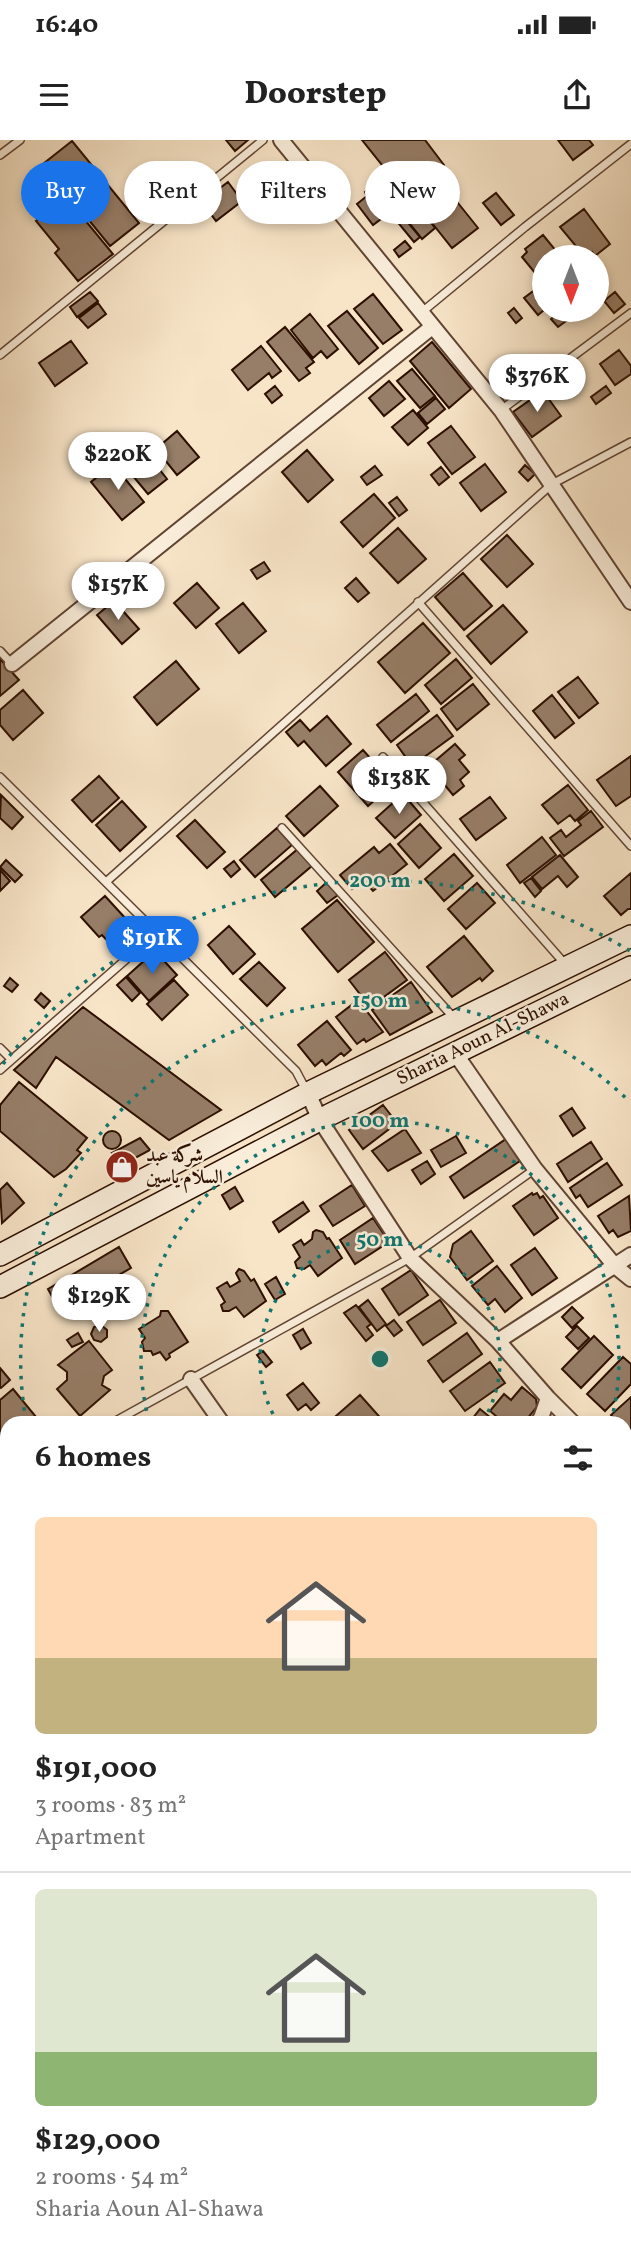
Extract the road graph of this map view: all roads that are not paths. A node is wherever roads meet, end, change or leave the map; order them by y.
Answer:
1 (20, 140) edge
2 (263, 140) edge
3 (282, 140) edge
4 (631, 144) edge
5 (0, 155) edge
6 (422, 312) junction
7 (631, 313) edge
8 (432, 327) junction
9 (0, 355) edge
10 (501, 410) junction
11 (631, 442) edge
12 (552, 484) junction
13 (418, 602) junction
14 (631, 602) edge
15 (0, 650) edge
16 (12, 664) joint
17 (383, 757) dead end
18 (0, 777) edge
19 (282, 828) dead end
20 (631, 846) edge
21 (106, 882) junction
22 (156, 933) junction
23 (631, 936) edge
24 (568, 967) junction
25 (631, 967) edge
26 (457, 1021) junction
27 (0, 1048) edge
28 (455, 1053) junction
29 (11, 1059) junction
30 (0, 1070) edge
31 (308, 1093) junction
32 (320, 1120) junction
33 (535, 1169) junction
34 (0, 1255) edge
35 (631, 1255) edge
36 (410, 1258) junction
37 (615, 1266) junction
38 (631, 1279) edge
39 (0, 1287) edge
40 (498, 1341) junction
41 (191, 1379) junction
42 (548, 1398) junction
43 (125, 1416) edge
44 (217, 1416) edge
45 (542, 1416) edge
46 (566, 1416) edge

1 - 5 lane
2 - 9 lane
3 - 6 street
4 - 6 lane
6 - 8 street
7 - 10 lane
8 - 10 street
8 - 16 street
10 - 12 street
11 - 12 lane
12 - 13 lane
12 - 14 street
13 - 20 lane
13 - 21 lane
15 - 16 lane
17 - 24 lane
18 - 21 lane
19 - 26 lane
21 - 22 lane
22 - 29 lane
22 - 31 lane
23 - 24 main road, Sharia Aoun Al-Shawa
24 - 26 main road, Sharia Aoun Al-Shawa
25 - 28 main road, Sharia Aoun Al-Shawa
26 - 31 main road, Sharia Aoun Al-Shawa
27 - 29 lane
28 - 32 main road, Sharia Aoun Al-Shawa
28 - 33 street
29 - 30 lane
31 - 32 street
31 - 34 main road, Sharia Aoun Al-Shawa
32 - 36 street
32 - 39 main road, Sharia Aoun Al-Shawa
33 - 36 lane
33 - 37 street
35 - 37 street
36 - 40 street
36 - 41 lane
37 - 38 street
37 - 40 street
40 - 42 street
41 - 43 lane
41 - 44 street
42 - 45 street
42 - 46 street

